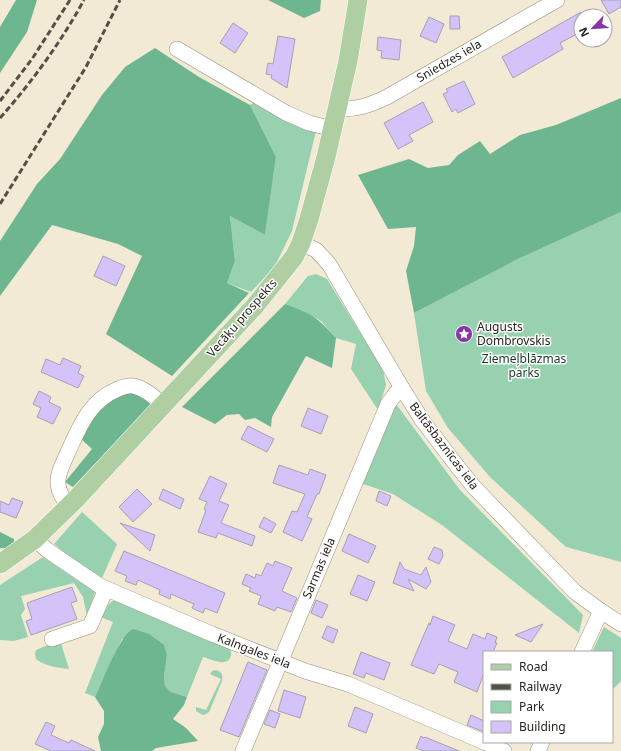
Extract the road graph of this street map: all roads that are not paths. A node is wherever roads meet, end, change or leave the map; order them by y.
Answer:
1 (358, 0) edge
2 (556, 0) edge
3 (177, 49) dead end
4 (338, 110) junction
5 (333, 129) junction
6 (301, 243) junction
7 (402, 388) junction
8 (164, 406) junction
9 (68, 505) junction
10 (35, 539) junction
11 (0, 564) edge
12 (106, 589) junction
13 (601, 611) junction
14 (621, 624) edge
15 (52, 639) dead end
16 (582, 651) edge
17 (281, 661) junction
18 (483, 742) edge
19 (486, 743) edge
20 (243, 751) edge
21 (504, 751) edge

1 - 4 main road, Vecāķu prospekts
2 - 4 street, Sniedzes iela
3 - 5 street
4 - 5 main road, Vecāķu prospekts
5 - 6 main road, Vecāķu prospekts
6 - 7 street, Baltāsbaznīcas iela
6 - 8 main road, Vecāķu prospekts
7 - 13 street, Baltāsbaznīcas iela
7 - 17 street, Sarmas iela
8 - 9 main road, Vecāķu prospekts
8 - 9 street
9 - 10 main road, Vecāķu prospekts
10 - 11 main road, Vecāķu prospekts
10 - 12 street, Kalngales iela
12 - 15 street
12 - 17 street, Kalngales iela
13 - 14 street, Baltāsbaznīcas iela
13 - 16 street
17 - 18 street, Kalngales iela
17 - 20 street, Sarmas iela
19 - 21 street, Kalngales iela

